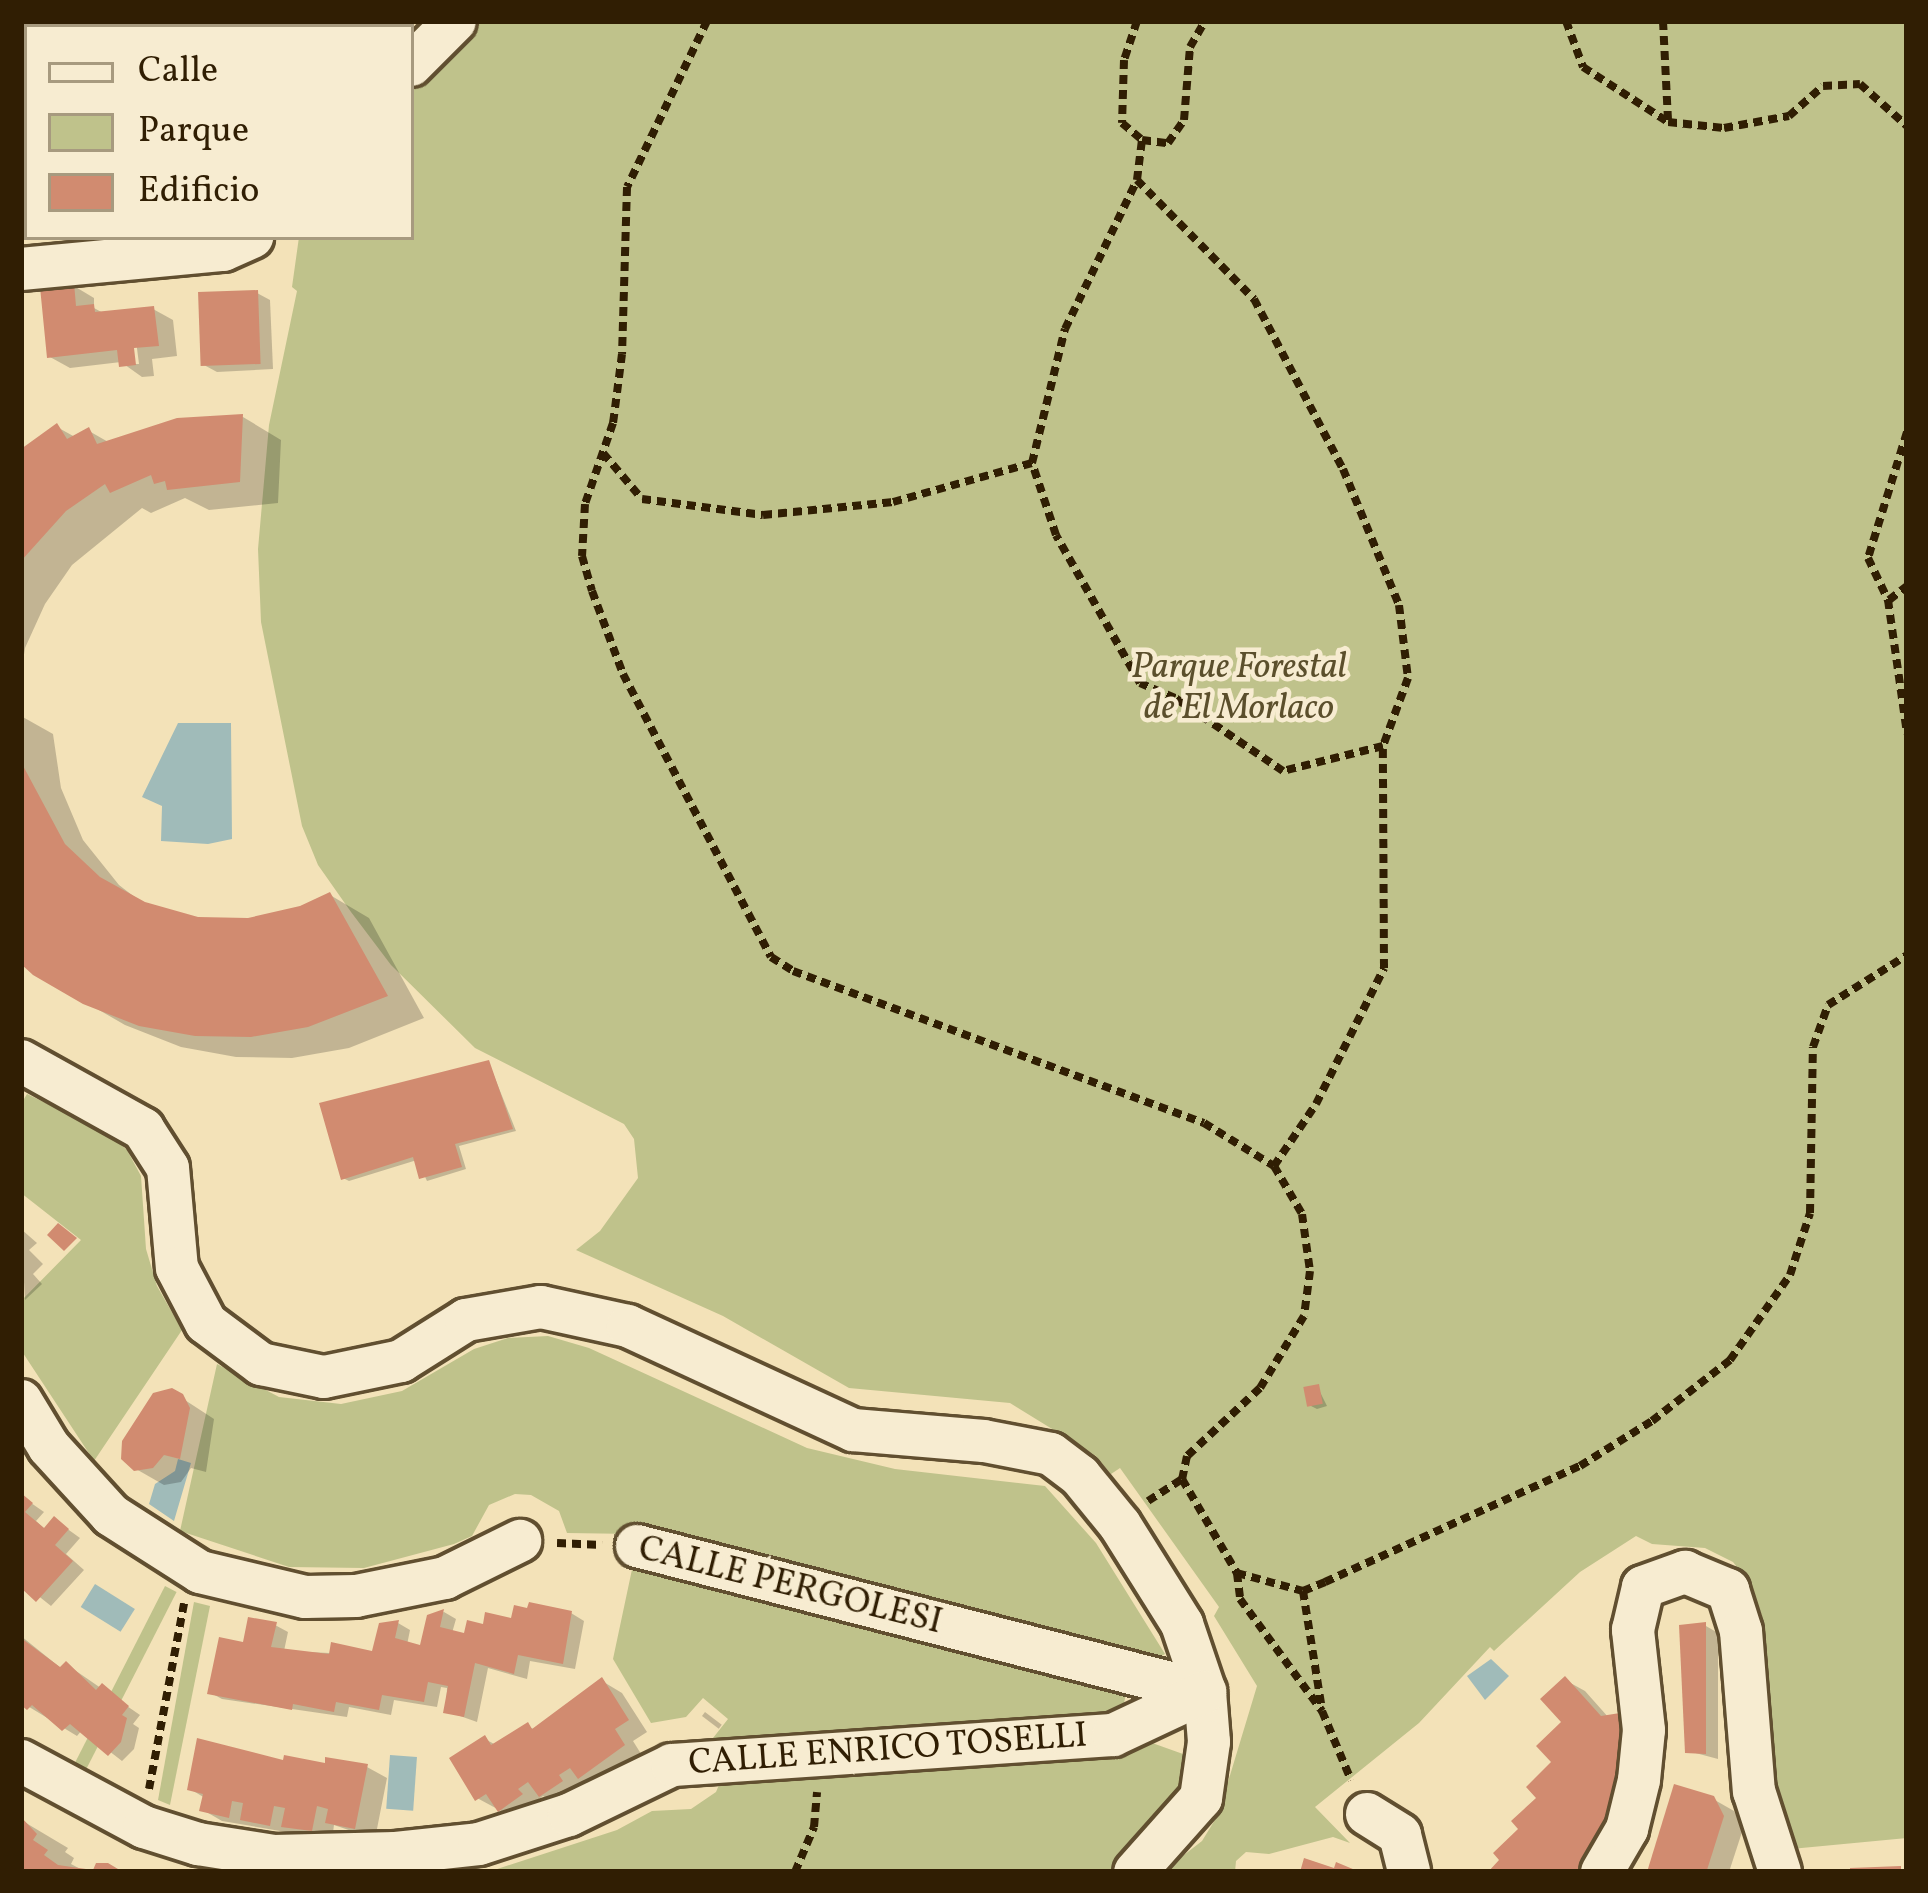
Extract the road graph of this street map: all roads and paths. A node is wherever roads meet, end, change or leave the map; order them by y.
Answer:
1 (455, 21) edge
2 (707, 21) edge
3 (1137, 21) edge
4 (1205, 21) edge
5 (1566, 21) edge
6 (1663, 21) edge
7 (414, 62) edge
8 (1668, 122) junction
9 (1907, 125) edge
10 (1142, 140) junction
11 (1138, 180) junction
12 (245, 240) edge
13 (21, 269) edge
14 (1907, 432) edge
15 (603, 453) junction
16 (1032, 463) junction
17 (1907, 586) edge
18 (1888, 600) junction
19 (1907, 734) edge
20 (1383, 746) junction
21 (1907, 955) edge
22 (21, 1061) edge
23 (1274, 1166) junction
24 (21, 1401) edge
25 (1182, 1479) junction
26 (1145, 1503) dead end
27 (520, 1541) joint
28 (637, 1546) joint
29 (1237, 1573) junction
30 (1303, 1591) junction
31 (185, 1597) dead end
32 (1205, 1692) junction
33 (1322, 1711) junction
34 (818, 1754) junction
35 (21, 1761) edge
36 (148, 1796) dead end
37 (1367, 1814) joint
38 (795, 1872) edge
39 (1135, 1872) edge
40 (1409, 1872) edge
41 (1602, 1872) edge
42 (1780, 1872) edge

1 - 7 street
2 - 15 path
3 - 10 path
4 - 10 path
5 - 8 path
6 - 8 path
8 - 9 path
10 - 11 path
11 - 16 path
11 - 20 path
12 - 13 street
14 - 18 path
15 - 16 path
15 - 23 path
16 - 20 path
17 - 18 path
18 - 19 path
20 - 23 path
21 - 30 path
22 - 32 street
23 - 25 path
24 - 27 street
25 - 26 path
25 - 29 path
27 - 28 path, CALLE PERGOLESI
28 - 32 street, CALLE PERGOLESI
29 - 30 path
29 - 33 path
30 - 33 path
31 - 36 path
32 - 34 street, CALLE ENRICO TOSELLI
32 - 39 street
33 - 37 path
34 - 35 street, CALLE ENRICO TOSELLI
34 - 38 path
37 - 40 street
41 - 42 street

